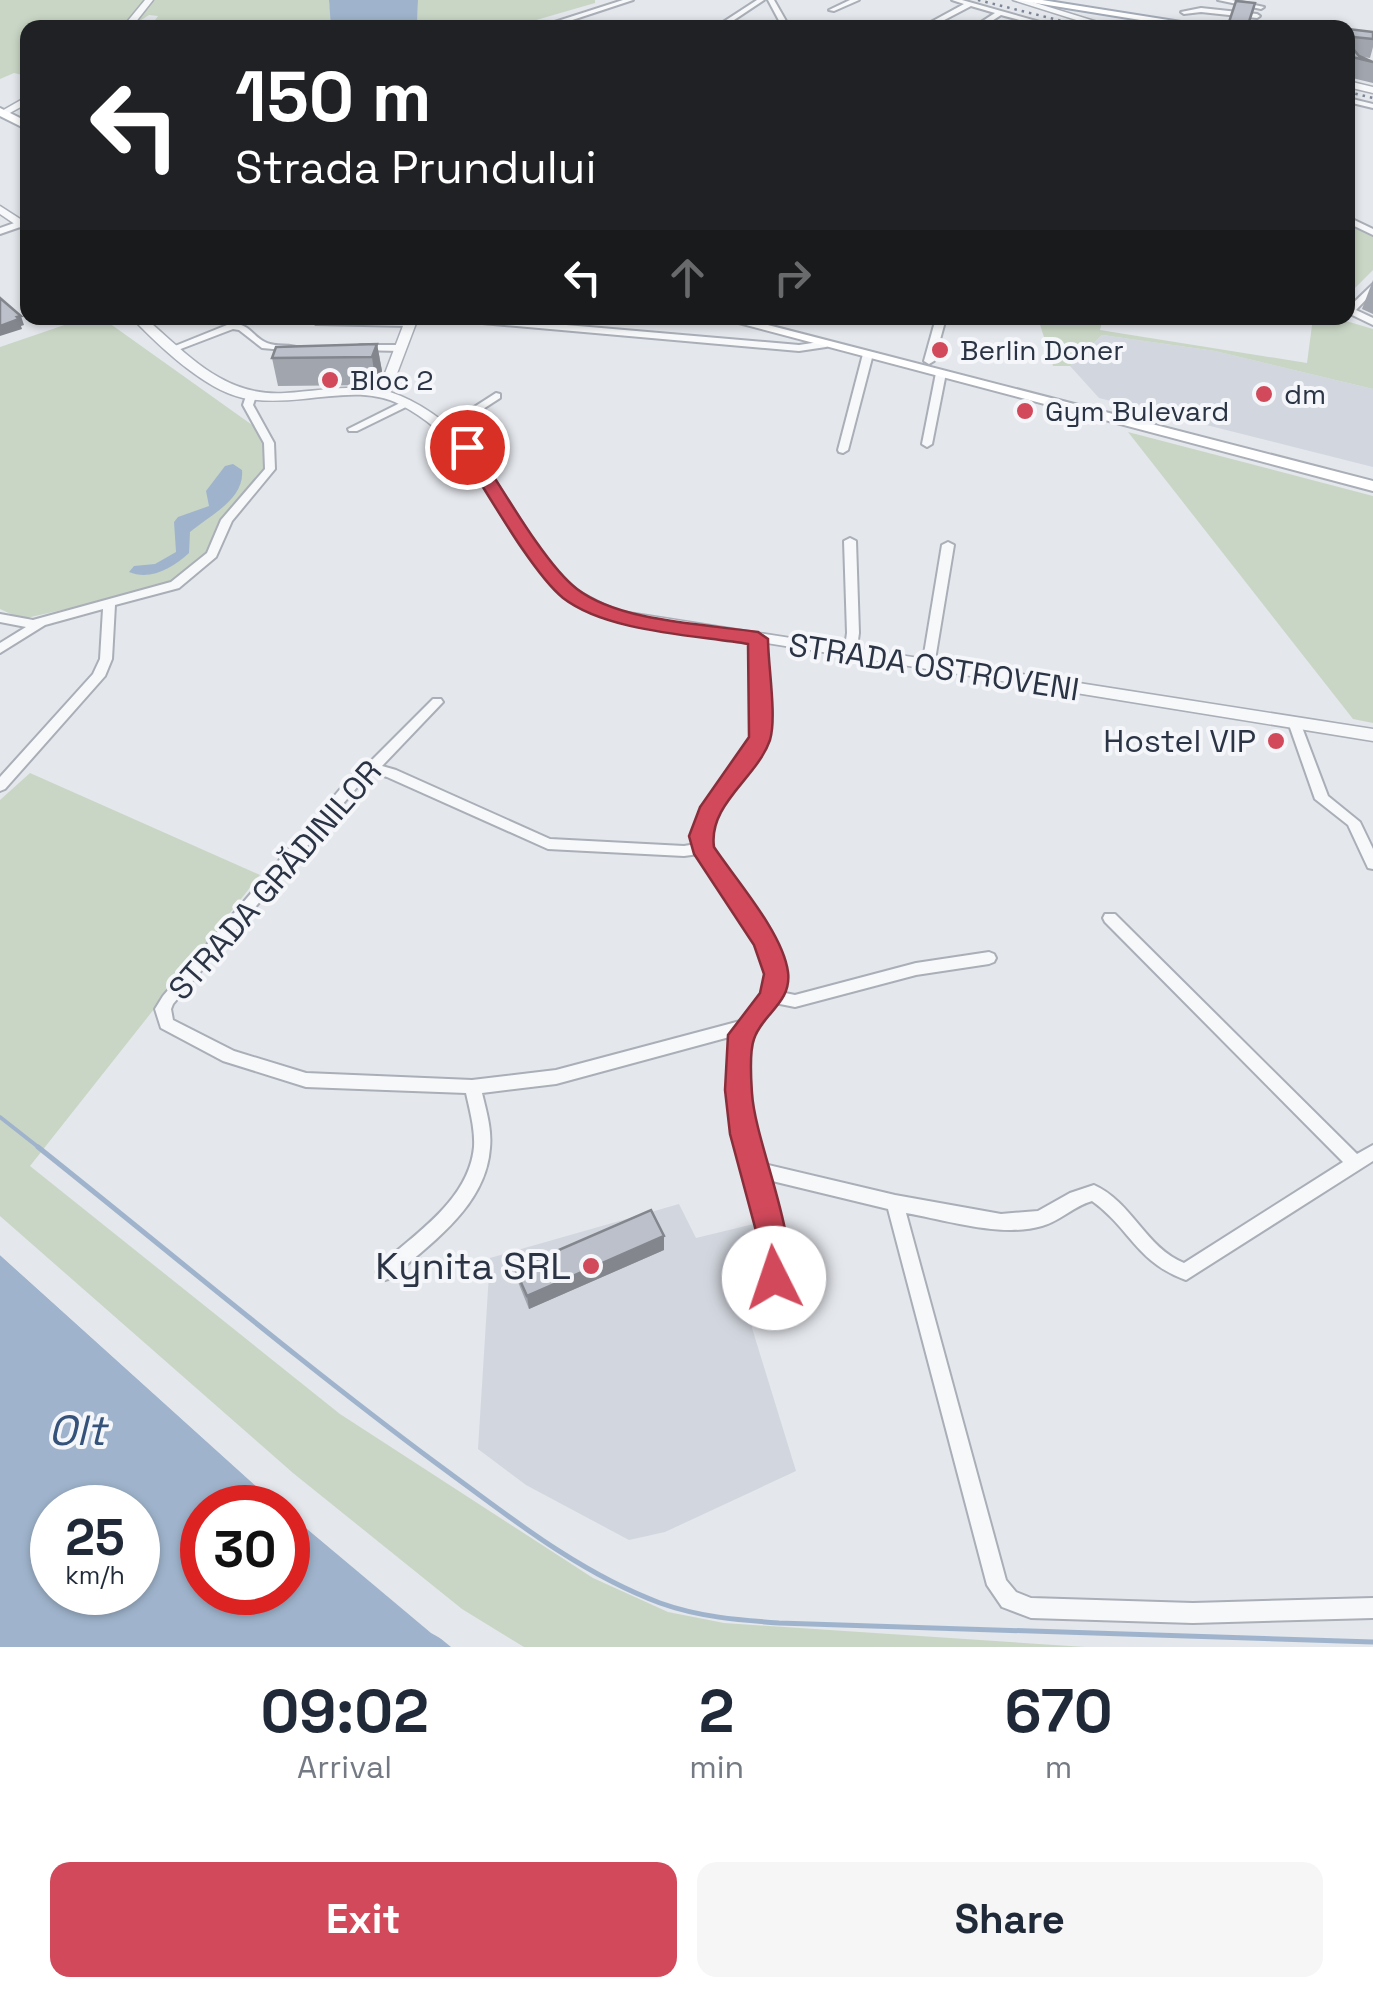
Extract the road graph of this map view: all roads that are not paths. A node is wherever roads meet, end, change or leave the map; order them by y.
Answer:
1 (149, 0) edge
2 (630, 0) edge
3 (760, 0) edge
4 (856, 0) edge
5 (955, 0) edge
6 (1020, 0) edge
7 (1220, 0) edge
8 (1180, 2) edge
9 (970, 4) junction
10 (1262, 4) edge
11 (832, 10) dead end
12 (1002, 12) junction
13 (1258, 16) junction
14 (1183, 18) junction
15 (133, 20) edge
16 (565, 20) edge
17 (729, 20) edge
18 (938, 20) edge
19 (988, 20) edge
20 (1030, 20) edge
21 (1086, 20) edge
22 (1189, 20) edge
23 (1262, 20) edge
24 (1373, 287) edge
25 (1355, 305) edge
26 (147, 325) edge
27 (409, 325) edge
28 (574, 325) edge
29 (754, 325) edge
30 (788, 325) edge
31 (939, 325) edge
32 (826, 344) junction
33 (175, 348) junction
34 (300, 348) edge
35 (340, 348) edge
36 (400, 348) junction
37 (868, 354) junction
38 (929, 361) junction
39 (941, 373) junction
40 (383, 395) junction
41 (251, 396) junction
42 (496, 396) dead end
43 (406, 403) junction
44 (1099, 410) junction
45 (353, 429) dead end
46 (445, 429) junction
47 (928, 444) dead end
48 (843, 450) dead end
49 (1373, 476) edge
50 (1373, 486) edge
51 (850, 541) dead end
52 (948, 545) dead end
53 (109, 602) junction
54 (0, 618) edge
55 (37, 623) junction
56 (758, 639) junction
57 (0, 649) edge
58 (850, 654) junction
59 (928, 666) junction
60 (437, 702) dead end
61 (1294, 722) junction
62 (1373, 735) edge
63 (372, 768) junction
64 (0, 786) edge
65 (702, 848) junction
66 (1373, 864) edge
67 (1110, 918) dead end
68 (989, 958) dead end
69 (772, 996) junction
70 (745, 1026) junction
71 (472, 1086) junction
72 (1373, 1152) edge
73 (1355, 1162) junction
74 (756, 1170) junction
75 (895, 1203) junction
76 (385, 1272) dead end
77 (761, 1294) dead end
78 (1373, 1608) edge

1 - 15 street
2 - 16 street
3 - 17 street
4 - 11 street
5 - 9 street
6 - 14 main road
6 - 21 street
7 - 10 street
8 - 14 street
9 - 12 street
9 - 18 street
10 - 13 street
12 - 19 street
12 - 20 street
13 - 14 street
13 - 23 street
14 - 22 main road
24 - 25 street
26 - 33 street, STRADA OSTROVENI
27 - 36 street
28 - 32 street
29 - 32 main road
30 - 38 main road
31 - 38 street
32 - 37 main road
33 - 34 street
33 - 41 street, STRADA OSTROVENI
35 - 36 street
36 - 40 street
37 - 39 main road
37 - 48 street
38 - 44 main road
39 - 44 main road
39 - 47 street
40 - 41 street, STRADA OSTROVENI
40 - 43 street, STRADA OSTROVENI
41 - 53 street
42 - 46 street
43 - 45 street
43 - 46 street, STRADA OSTROVENI
44 - 49 main road
44 - 50 main road
46 - 56 street, STRADA OSTROVENI
51 - 58 street
52 - 59 street
53 - 55 street
53 - 64 street
54 - 55 street
55 - 57 street
56 - 58 street, STRADA OSTROVENI
56 - 65 street
58 - 59 street, STRADA OSTROVENI
59 - 61 street, STRADA OSTROVENI
60 - 63 street, STRADA GRĂDINILOR
61 - 62 street, STRADA OSTROVENI
61 - 66 street
63 - 65 street
63 - 71 street, STRADA GRĂDINILOR
65 - 69 street
67 - 73 street
68 - 69 street
69 - 70 street
70 - 71 street
70 - 74 street
71 - 76 street
72 - 73 street
73 - 75 street
74 - 75 street
74 - 77 street
75 - 78 street

